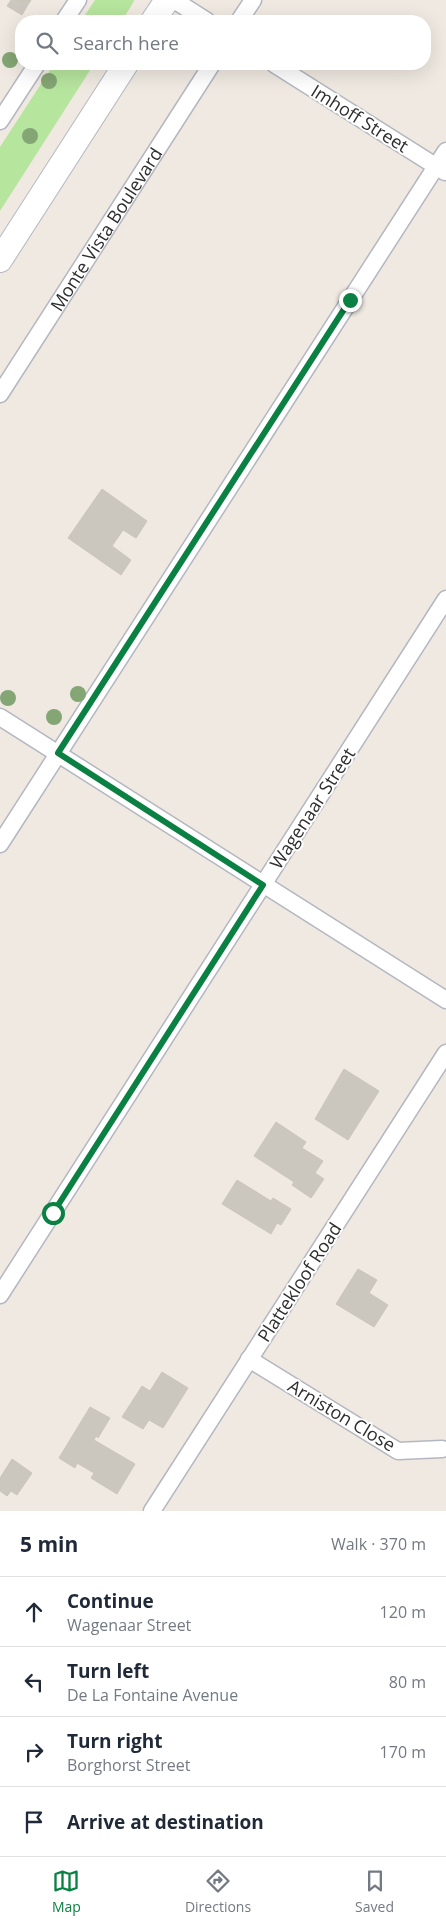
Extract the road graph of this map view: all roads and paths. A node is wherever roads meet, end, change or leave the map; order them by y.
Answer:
1 (78, 0) edge
2 (167, 0) edge
3 (174, 0) edge
4 (253, 0) edge
5 (68, 15) edge
6 (157, 15) edge
7 (198, 15) edge
8 (244, 15) edge
9 (33, 70) edge
10 (122, 70) edge
11 (208, 70) edge
12 (284, 70) edge
13 (0, 121) edge
14 (446, 151) edge
15 (441, 169) edge
16 (0, 260) edge
17 (0, 394) edge
18 (446, 600) edge
19 (0, 717) edge
20 (58, 753) junction
21 (0, 844) edge
22 (263, 885) junction
23 (446, 1000) edge
24 (446, 1052) edge
25 (0, 1295) edge
26 (249, 1359) junction
27 (442, 1449) dead end
28 (152, 1511) edge

1 - 5 street
2 - 6 main road
3 - 7 street
4 - 8 street
9 - 13 street
10 - 16 main road
11 - 17 street, Monte Vista Boulevard
12 - 15 street, Imhoff Street
14 - 15 street
15 - 20 street
18 - 22 street, Wagenaar Street
19 - 20 street
20 - 21 street
20 - 22 street
22 - 23 street
22 - 25 street, Wagenaar Street
24 - 26 street, Plattekloof Road
26 - 27 street, Arniston Close
26 - 28 street, Plattekloof Road

